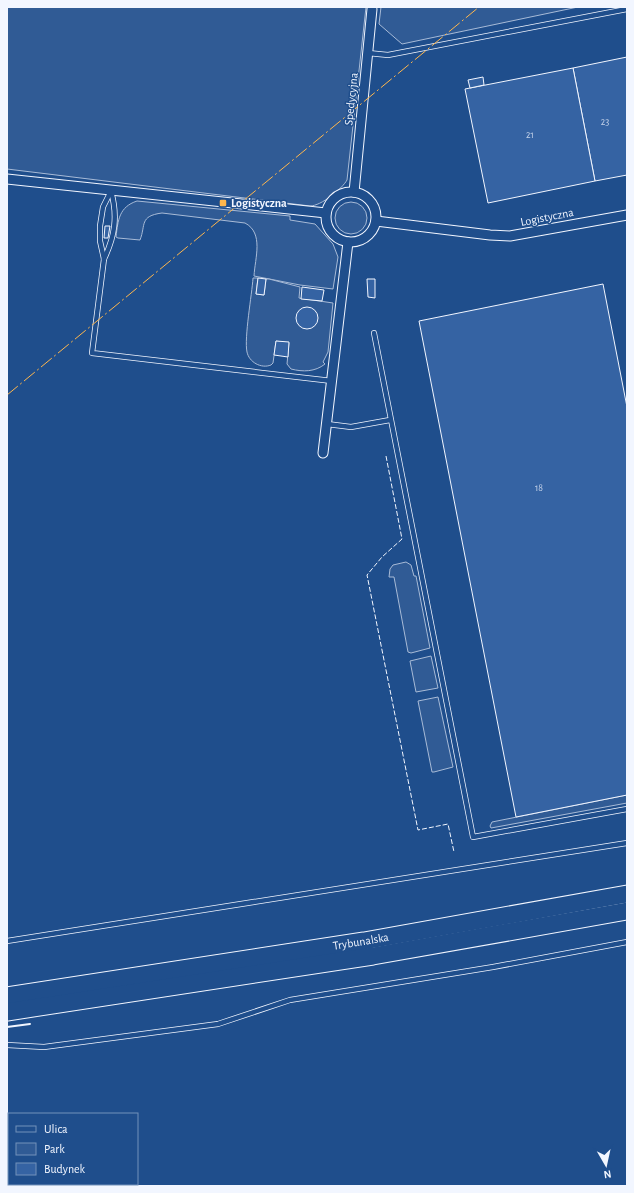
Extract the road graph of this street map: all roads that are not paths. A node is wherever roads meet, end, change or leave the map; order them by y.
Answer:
1 (372, 9) dead end
2 (627, 9) edge
3 (368, 53) junction
4 (7, 180) edge
5 (111, 191) junction
6 (354, 192) junction
7 (326, 213) junction
8 (627, 215) edge
9 (376, 221) junction
10 (348, 242) junction
11 (104, 259) junction
12 (374, 333) dead end
13 (332, 381) junction
14 (390, 420) junction
15 (327, 424) junction
16 (324, 453) dead end
17 (627, 808) edge
18 (627, 843) edge
19 (627, 894) edge
20 (627, 911) edge
21 (7, 941) edge
22 (627, 942) edge
23 (7, 996) edge
24 (7, 1012) edge
25 (7, 1045) edge

1 - 3 street, Spedycyjna
2 - 3 lane
3 - 6 street, Spedycyjna
4 - 5 street
5 - 7 street
5 - 11 lane
5 - 11 lane
6 - 7 street
6 - 9 street
7 - 10 street
8 - 9 street, Logistyczna
9 - 10 street
10 - 13 street
11 - 13 lane
12 - 14 lane
13 - 15 street
14 - 15 lane
14 - 17 lane
15 - 16 street
18 - 21 lane
19 - 23 highway, Trybunalska
20 - 24 highway, Trybunalska
22 - 25 lane

